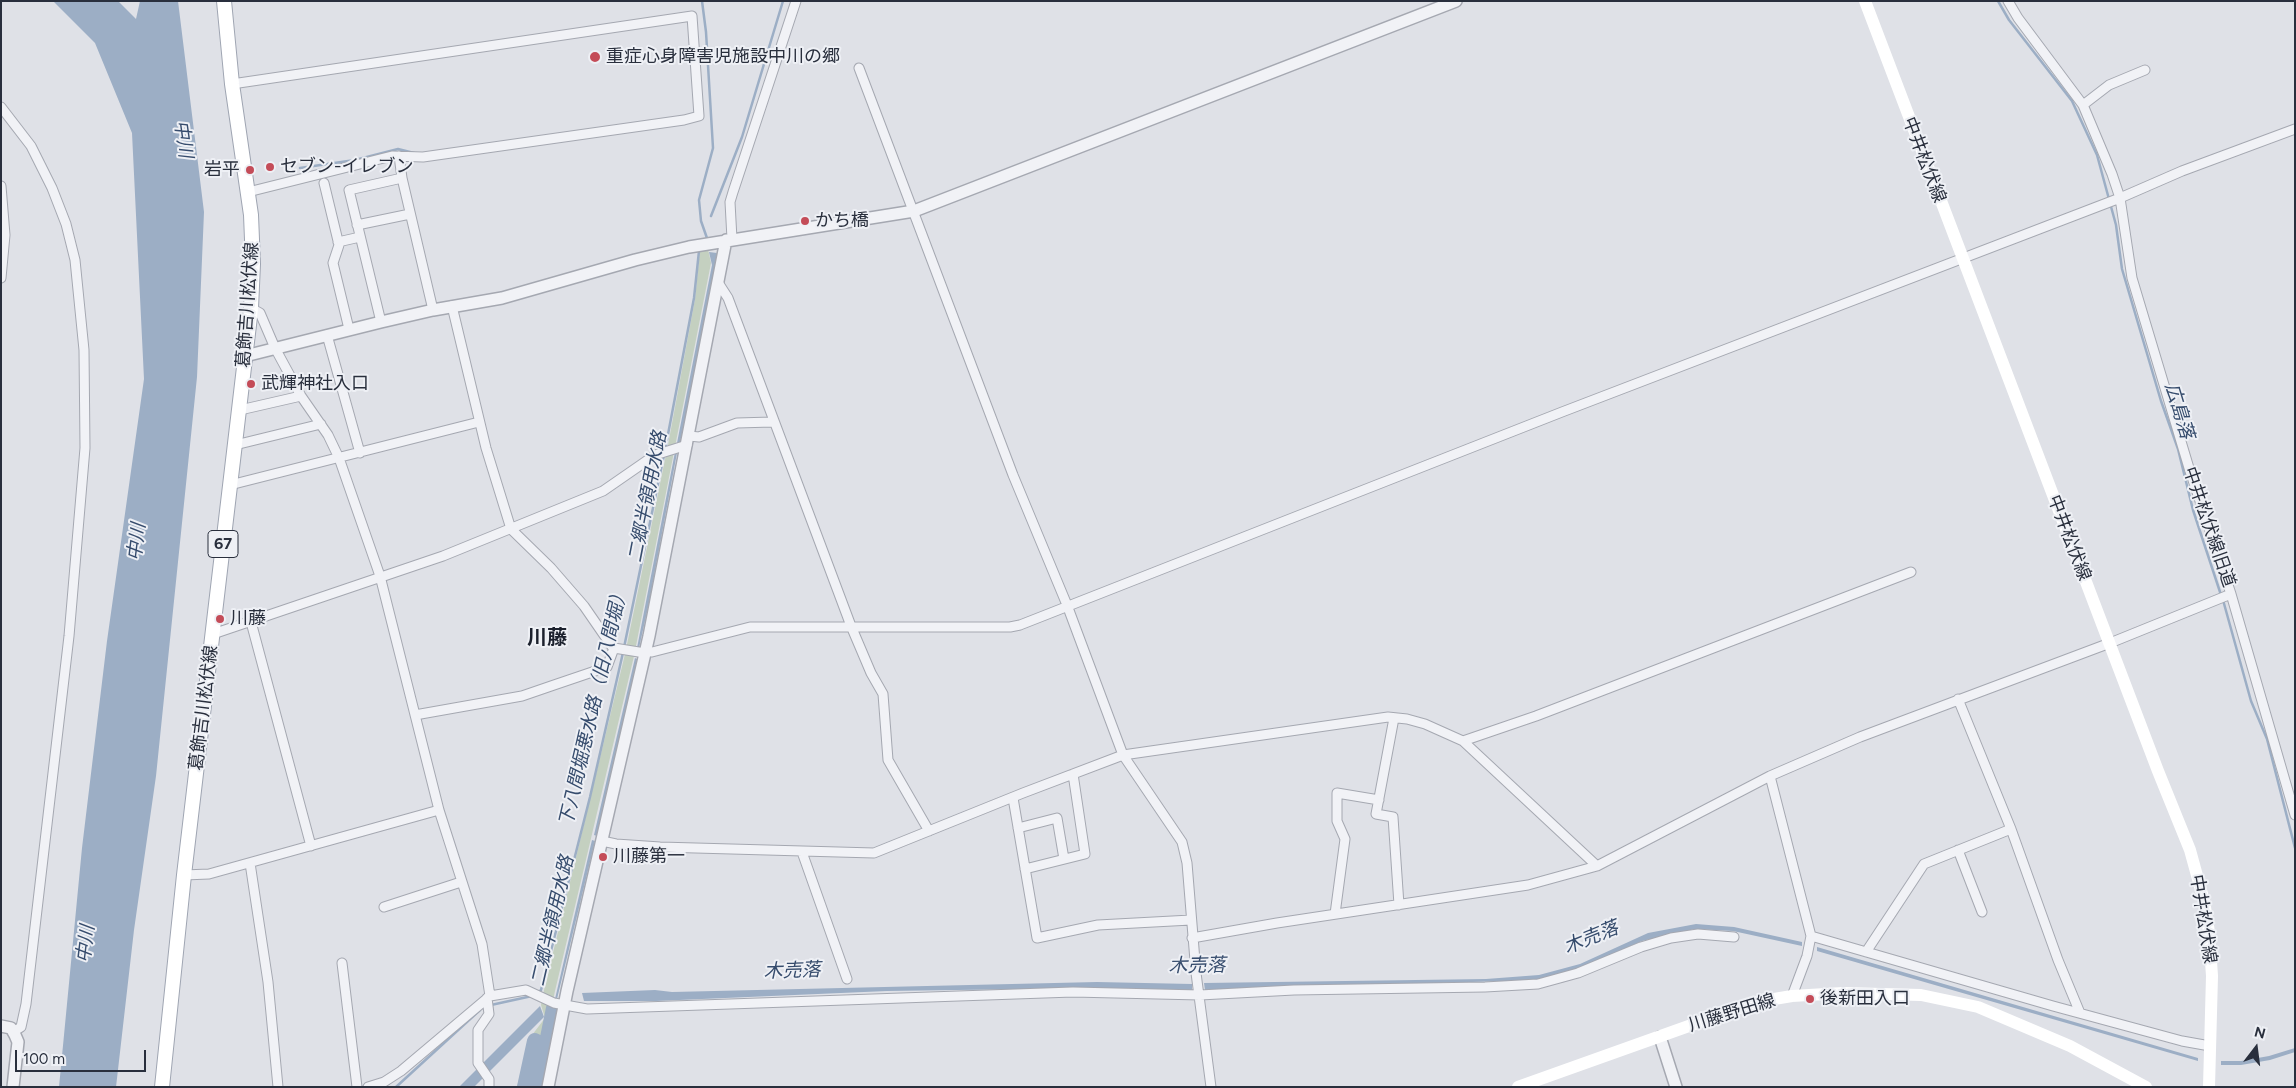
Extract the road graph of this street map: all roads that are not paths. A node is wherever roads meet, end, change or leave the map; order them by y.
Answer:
1 (224, 1) edge
2 (796, 1) edge
3 (1456, 1) edge
4 (1865, 1) edge
5 (2008, 1) edge
6 (859, 68) dead end
7 (2145, 70) dead end
8 (232, 84) junction
9 (2082, 105) junction
10 (1, 107) edge
11 (2295, 129) edge
12 (399, 156) junction
13 (402, 178) junction
14 (324, 183) dead end
15 (1, 186) edge
16 (248, 192) junction
17 (2113, 201) junction
18 (914, 211) junction
19 (410, 214) junction
20 (357, 225) junction
21 (360, 237) junction
22 (725, 240) junction
23 (338, 242) junction
24 (1963, 260) junction
25 (1, 278) edge
26 (719, 284) junction
27 (452, 306) junction
28 (251, 308) junction
29 (433, 310) junction
30 (381, 322) junction
31 (349, 329) junction
32 (327, 335) junction
33 (275, 348) junction
34 (246, 356) junction
35 (301, 396) junction
36 (240, 410) junction
37 (479, 422) junction
38 (772, 422) junction
39 (321, 424) junction
40 (235, 445) junction
41 (680, 445) junction
42 (360, 453) junction
43 (340, 458) junction
44 (230, 485) junction
45 (511, 529) junction
46 (1911, 572) dead end
47 (380, 576) junction
48 (2229, 595) junction
49 (1067, 605) junction
50 (251, 622) junction
51 (851, 626) junction
52 (212, 634) junction
53 (2110, 642) junction
54 (614, 648) junction
55 (639, 652) junction
56 (1958, 699) junction
57 (415, 715) junction
58 (1394, 718) junction
59 (1463, 741) junction
60 (1123, 755) junction
61 (1072, 774) junction
62 (1770, 776) junction
63 (1013, 798) junction
64 (1379, 800) junction
65 (440, 810) junction
66 (2295, 815) edge
67 (1018, 828) junction
68 (2011, 829) junction
69 (929, 831) junction
70 (602, 841) junction
71 (311, 846) junction
72 (1958, 850) junction
73 (802, 852) junction
74 (1064, 859) junction
75 (250, 863) junction
76 (1598, 866) junction
77 (1025, 869) junction
78 (184, 875) junction
79 (461, 882) junction
80 (1399, 905) junction
81 (384, 907) dead end
82 (1982, 912) dead end
83 (1335, 914) junction
84 (1191, 920) junction
85 (1811, 936) junction
86 (1734, 937) dead end
87 (1192, 938) junction
88 (1866, 952) junction
89 (342, 963) dead end
90 (847, 979) dead end
91 (1200, 996) junction
92 (1792, 996) junction
93 (489, 997) junction
94 (559, 1004) junction
95 (2080, 1013) junction
96 (1, 1026) edge
97 (14, 1032) junction
98 (1660, 1037) junction
99 (2210, 1046) junction
100 (489, 1083) edge
101 (1540, 1083) edge
102 (13, 1087) edge
103 (162, 1087) edge
104 (278, 1087) edge
105 (357, 1087) edge
106 (368, 1087) edge
107 (482, 1087) edge
108 (548, 1087) edge
109 (1211, 1087) edge
110 (1518, 1087) edge
111 (1676, 1087) edge
112 (2146, 1087) edge
113 (2209, 1087) edge

1 - 8 main road, 葛飾吉川松伏線 / 67
2 - 22 street
3 - 18 street
4 - 24 main road, 中井松伏線
5 - 9 street, 中井松伏線旧道
6 - 18 street
7 - 9 street
8 - 12 street
8 - 16 main road, 葛飾吉川松伏線 / 67
9 - 17 street, 中井松伏線旧道
10 - 97 street
11 - 17 street
12 - 13 street
12 - 16 street
13 - 19 street
13 - 20 street
14 - 23 street
15 - 25 street
16 - 28 main road, 葛飾吉川松伏線 / 67
17 - 24 street
17 - 48 street, 中井松伏線旧道
18 - 22 street
18 - 49 street
19 - 20 street
19 - 29 street
20 - 21 street
21 - 23 street
21 - 30 street
22 - 26 street
22 - 27 street
23 - 31 street
24 - 49 street
24 - 53 main road, 中井松伏線
26 - 38 street
26 - 41 street
27 - 29 street
27 - 37 street
28 - 33 street
28 - 34 main road, 葛飾吉川松伏線 / 67
29 - 30 street
30 - 31 street
31 - 32 street
32 - 33 street
32 - 42 street
33 - 34 street
33 - 35 street
34 - 36 main road, 葛飾吉川松伏線 / 67
35 - 36 street
35 - 39 street
36 - 40 main road, 葛飾吉川松伏線 / 67
37 - 42 street
37 - 45 street
38 - 41 street
38 - 51 street
39 - 40 street
39 - 43 street
40 - 44 main road, 葛飾吉川松伏線 / 67
41 - 45 street
41 - 55 street
42 - 43 street
43 - 44 street
43 - 47 street
44 - 52 main road, 葛飾吉川松伏線 / 67
45 - 47 street
45 - 54 street
46 - 59 street
47 - 50 street
47 - 57 street
48 - 53 street
48 - 66 street, 中井松伏線旧道
49 - 51 street
49 - 60 street
50 - 52 street
50 - 71 street
51 - 55 street
51 - 69 street
52 - 78 main road, 葛飾吉川松伏線 / 67
53 - 56 street
53 - 99 main road, 中井松伏線
54 - 55 street
54 - 57 street
55 - 70 street
56 - 62 street
56 - 68 street
57 - 65 street
58 - 59 street
58 - 60 street
58 - 64 street
59 - 76 street
60 - 61 street
60 - 84 street
61 - 63 street
61 - 74 street
62 - 76 street
62 - 85 street
63 - 67 street
63 - 69 street
64 - 80 street
64 - 83 street
65 - 71 street
65 - 79 street
67 - 74 street
67 - 77 street
68 - 72 street
68 - 95 street
69 - 73 street
70 - 73 street
70 - 94 street
71 - 75 street
72 - 82 street
72 - 88 street
73 - 90 street
74 - 77 street
75 - 78 street
75 - 104 street
76 - 80 street
77 - 84 street
78 - 103 main road, 葛飾吉川松伏線 / 67
79 - 81 street
79 - 93 street
80 - 83 street
83 - 87 street
84 - 87 street
85 - 88 street
85 - 92 street
86 - 91 street
87 - 91 street
88 - 95 street
89 - 105 street
91 - 94 street
91 - 109 street
92 - 98 main road, 川藤野田線
92 - 112 main road, 川藤野田線
93 - 94 street
93 - 100 street
93 - 106 street
94 - 108 street
95 - 99 street
96 - 97 street
97 - 102 street
98 - 101 main road, 川藤野田線
98 - 111 street
99 - 113 main road, 中井松伏線
100 - 107 street
101 - 110 main road, 川藤野田線

